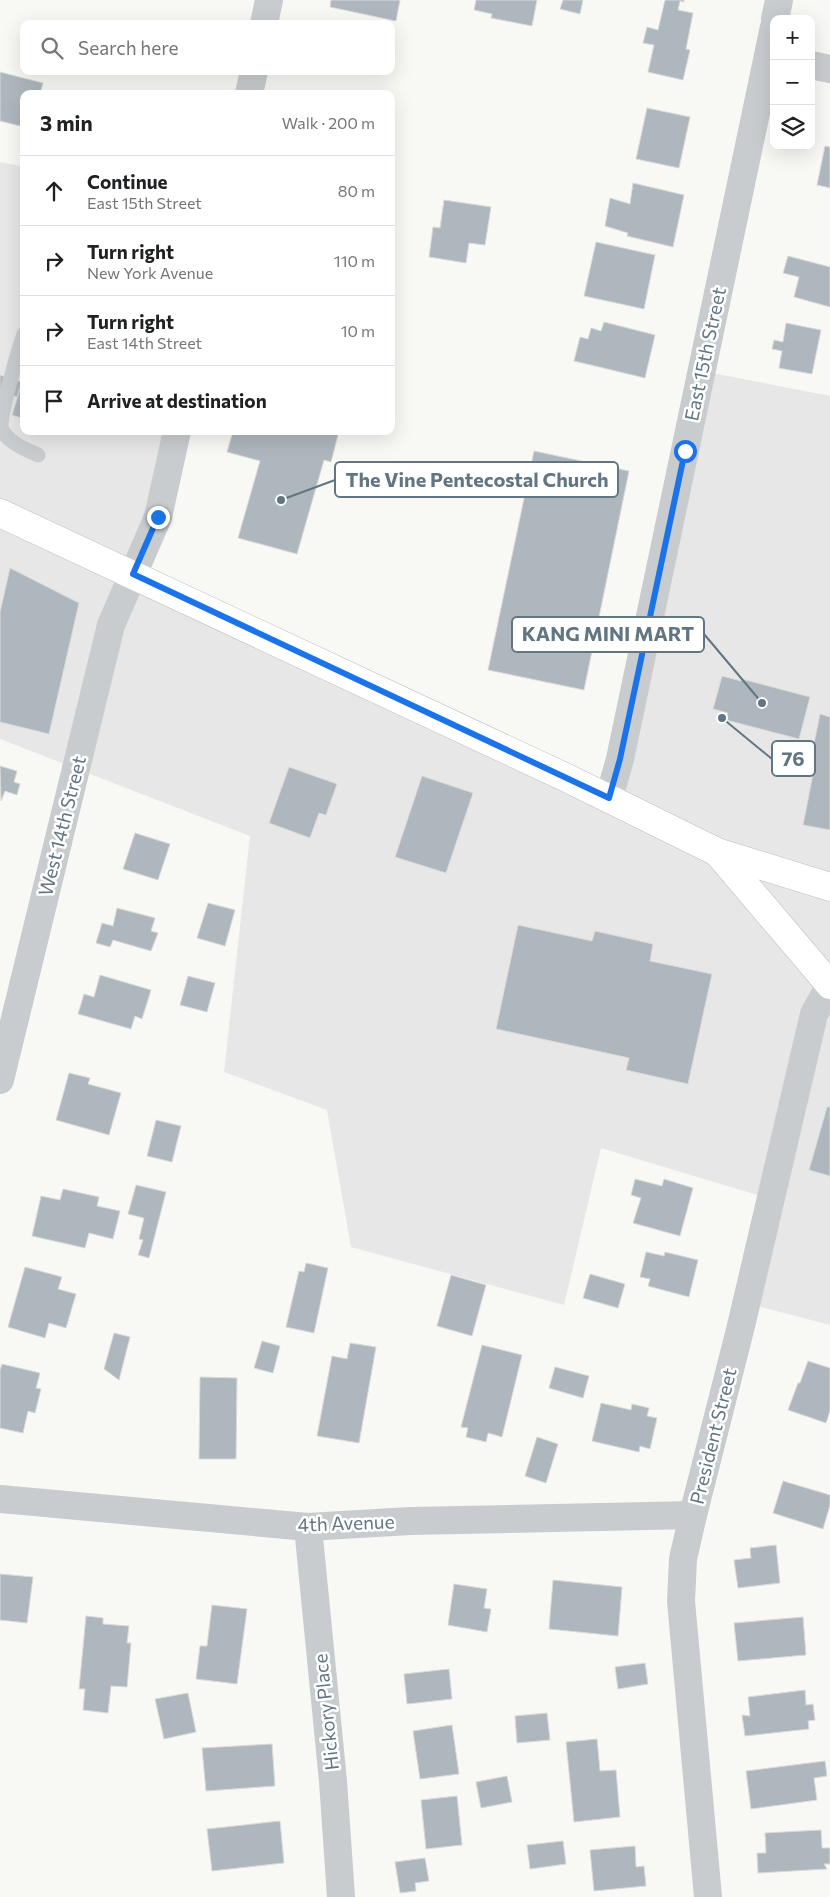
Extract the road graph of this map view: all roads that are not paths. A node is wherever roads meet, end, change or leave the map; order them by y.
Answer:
1 (269, 0) edge
2 (780, 0) edge
3 (777, 15) edge
4 (265, 20) edge
5 (770, 60) edge
6 (815, 66) edge
7 (830, 69) edge
8 (253, 75) edge
9 (250, 90) edge
10 (20, 347) edge
11 (176, 435) edge
12 (38, 455) dead end
13 (0, 513) edge
14 (133, 574) junction
15 (609, 798) junction
16 (717, 852) junction
17 (830, 887) edge
18 (830, 985) edge
19 (0, 1080) edge
20 (0, 1499) edge
21 (693, 1515) junction
22 (308, 1526) junction
23 (341, 1897) edge
24 (708, 1897) edge

1 - 4 street
2 - 3 street
5 - 15 street, East 15th Street
6 - 7 street
8 - 9 street
10 - 12 lane
11 - 14 street, West 14th Street
13 - 14 main road
14 - 15 main road
14 - 19 street, West 14th Street
15 - 16 main road
16 - 17 main road
16 - 18 main road
18 - 21 street, President Street
20 - 22 street, 4th Avenue
21 - 22 street, 4th Avenue
21 - 24 street, President Street
22 - 23 street, Hickory Place

